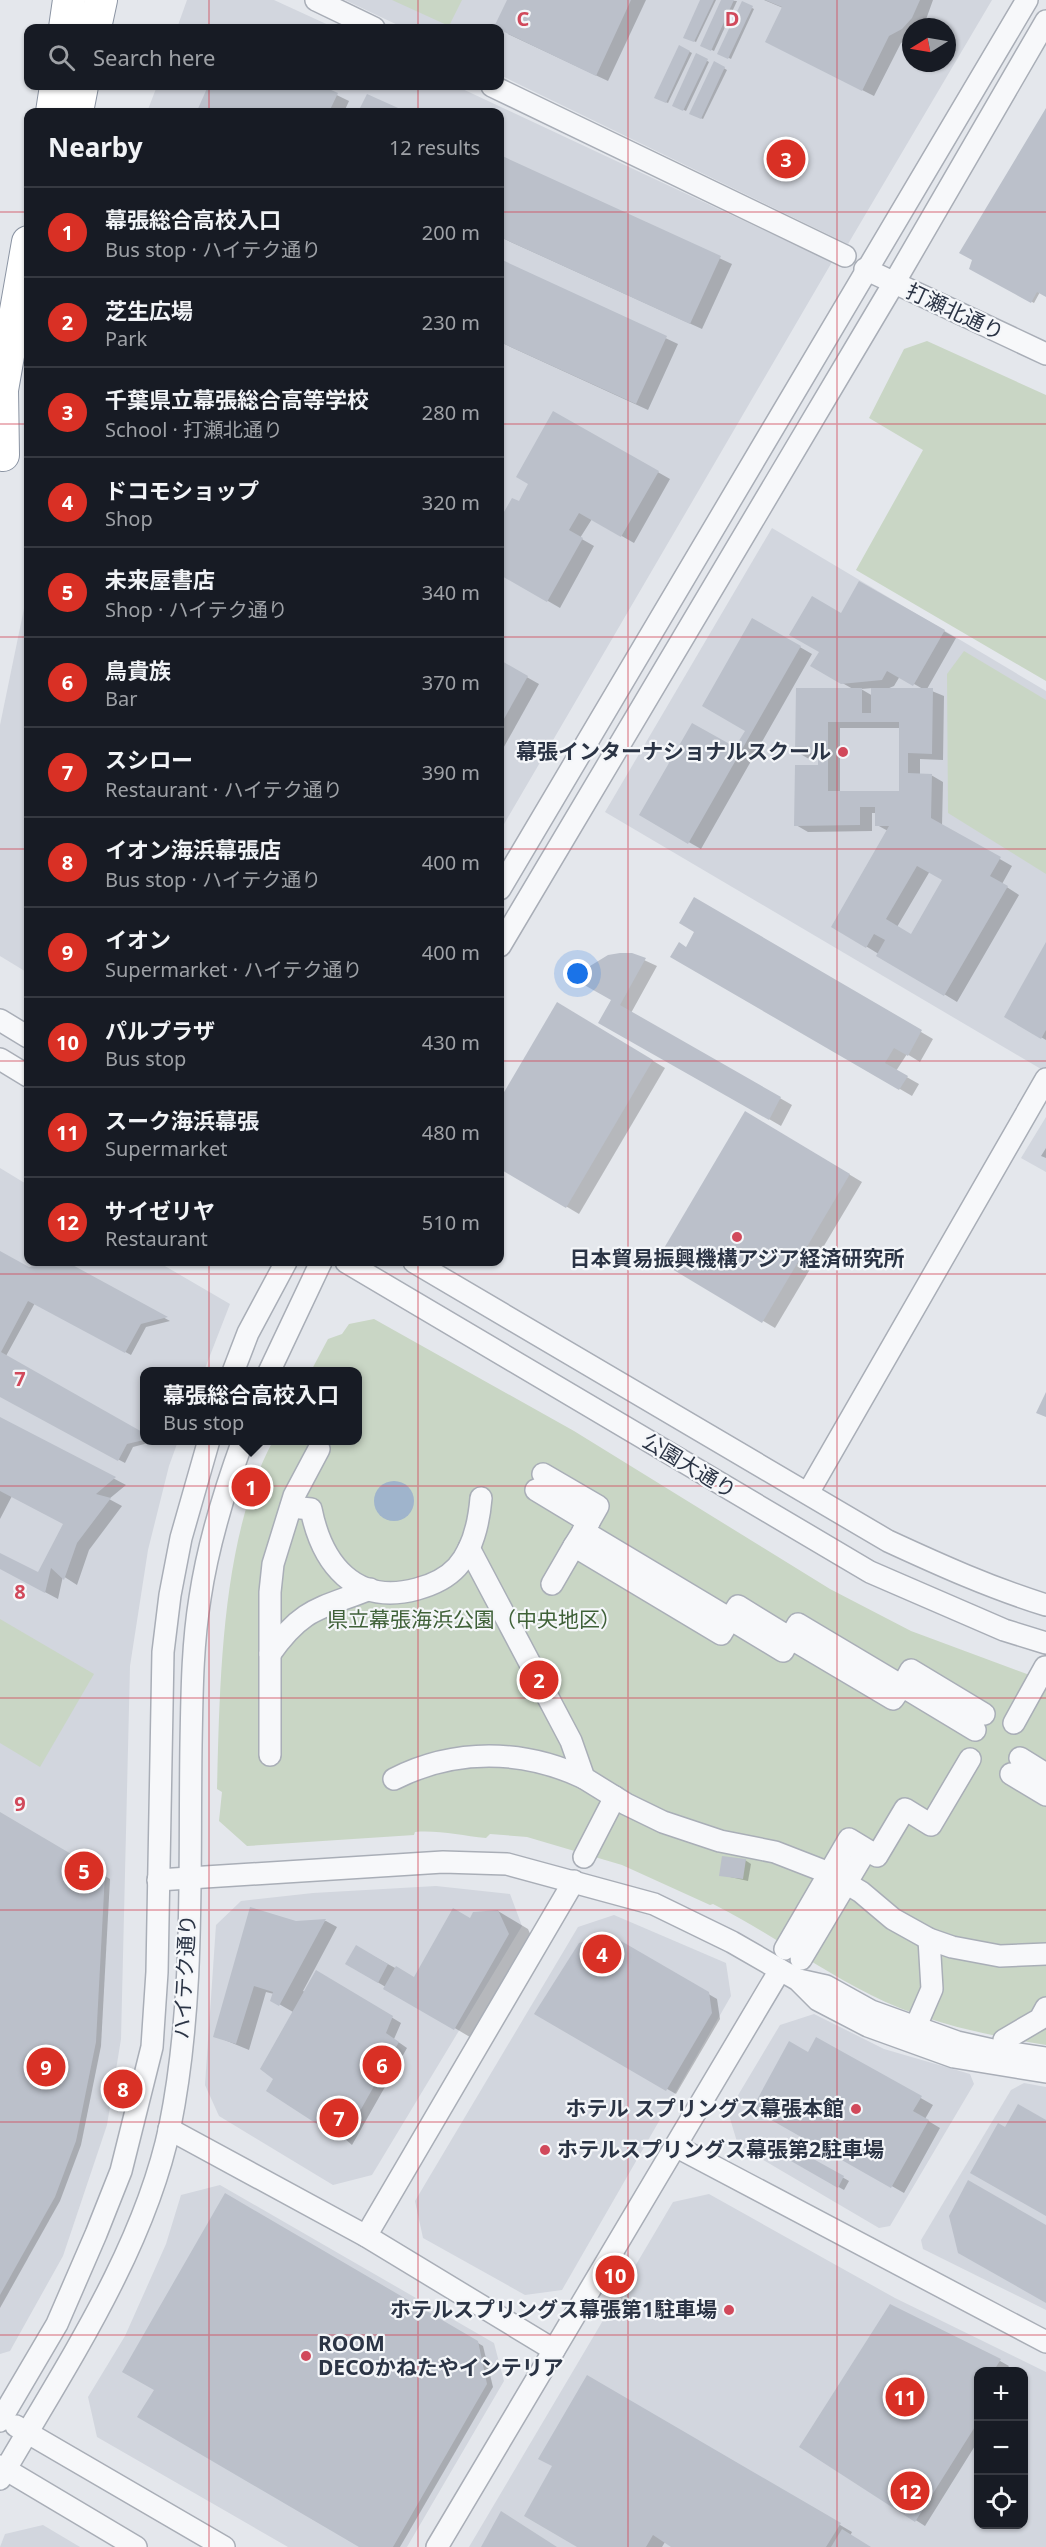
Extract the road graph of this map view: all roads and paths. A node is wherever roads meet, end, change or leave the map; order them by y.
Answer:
1 (69, 0) edge
2 (101, 0) edge
3 (315, 0) edge
4 (1027, 0) edge
5 (1046, 21) edge
6 (66, 24) edge
7 (95, 24) edge
8 (366, 24) edge
9 (55, 90) edge
10 (81, 90) edge
11 (500, 90) edge
12 (53, 108) edge
13 (78, 108) edge
14 (845, 256) dead end
15 (24, 265) edge
16 (865, 269) junction
17 (894, 283) junction
18 (1046, 354) edge
19 (24, 356) edge
20 (2, 462) edge
21 (504, 882) edge
22 (504, 939) edge
23 (0, 1020) edge
24 (24, 1035) edge
25 (0, 1059) edge
26 (24, 1074) edge
27 (1046, 1079) edge
28 (284, 1266) edge
29 (319, 1266) edge
30 (353, 1266) edge
31 (421, 1266) edge
32 (235, 1367) edge
33 (271, 1367) edge
34 (208, 1445) edge
35 (241, 1445) edge
36 (319, 1449) dead end
37 (540, 1482) dead end
38 (808, 1492) junction
39 (481, 1498) dead end
40 (291, 1507) junction
41 (582, 1533) junction
42 (469, 1548) junction
43 (552, 1584) dead end
44 (370, 1589) junction
45 (1046, 1605) edge
46 (1046, 1643) edge
47 (270, 1653) junction
48 (1045, 1667) edge
49 (979, 1722) dead end
50 (1014, 1723) dead end
51 (270, 1755) dead end
52 (970, 1759) dead end
53 (1046, 1774) edge
54 (584, 1778) junction
55 (394, 1779) dead end
56 (1046, 1796) edge
57 (615, 1797) junction
58 (584, 1857) dead end
59 (190, 1878) junction
60 (838, 1878) junction
61 (158, 1880) junction
62 (574, 1881) junction
63 (929, 1939) junction
64 (793, 1954) dead end
65 (1046, 1954) edge
66 (789, 1975) junction
67 (1046, 2008) edge
68 (919, 2019) dead end
69 (1004, 2040) dead end
70 (1046, 2058) edge
71 (1046, 2072) edge
72 (169, 2129) junction
73 (677, 2147) junction
74 (366, 2236) junction
75 (1046, 2342) edge
76 (554, 2350) junction
77 (1, 2419) edge
78 (27, 2432) junction
79 (2, 2471) edge
80 (136, 2547) edge
81 (224, 2547) edge
82 (437, 2547) edge

1 - 6 highway
2 - 7 highway
3 - 8 street
4 - 16 street
5 - 17 street
9 - 12 highway
10 - 13 highway
11 - 14 street
15 - 20 highway
16 - 17 street, 打瀬北通り
16 - 21 street
17 - 18 street, 打瀬北通り
17 - 22 street
19 - 20 highway
23 - 24 street
25 - 26 street
27 - 38 street
28 - 32 street
29 - 33 street
30 - 46 street, 公園大通り
31 - 38 street, 公園大通り
34 - 61 street, ハイテク通り
35 - 59 street, ハイテク通り
36 - 40 street
37 - 41 street
38 - 45 street, 公園大通り
39 - 42 street
40 - 44 street
40 - 47 street
41 - 43 street
41 - 49 street
42 - 44 street
42 - 54 street
44 - 47 street
47 - 51 street
48 - 50 street
52 - 60 street
53 - 56 street
54 - 55 street
54 - 57 street
57 - 58 street
57 - 60 street
59 - 61 street
59 - 62 street
59 - 72 street, ハイテク通り
60 - 63 street
60 - 64 street
61 - 77 street, ハイテク通り
62 - 66 street
62 - 74 street
63 - 65 street
63 - 68 street
66 - 70 street
66 - 71 street
66 - 73 street
67 - 69 street
72 - 74 street
72 - 78 street, ハイテク通り
73 - 75 street
73 - 76 street
74 - 76 street
76 - 82 street
77 - 78 street
78 - 79 street, ハイテク通り
78 - 81 street
79 - 80 street

